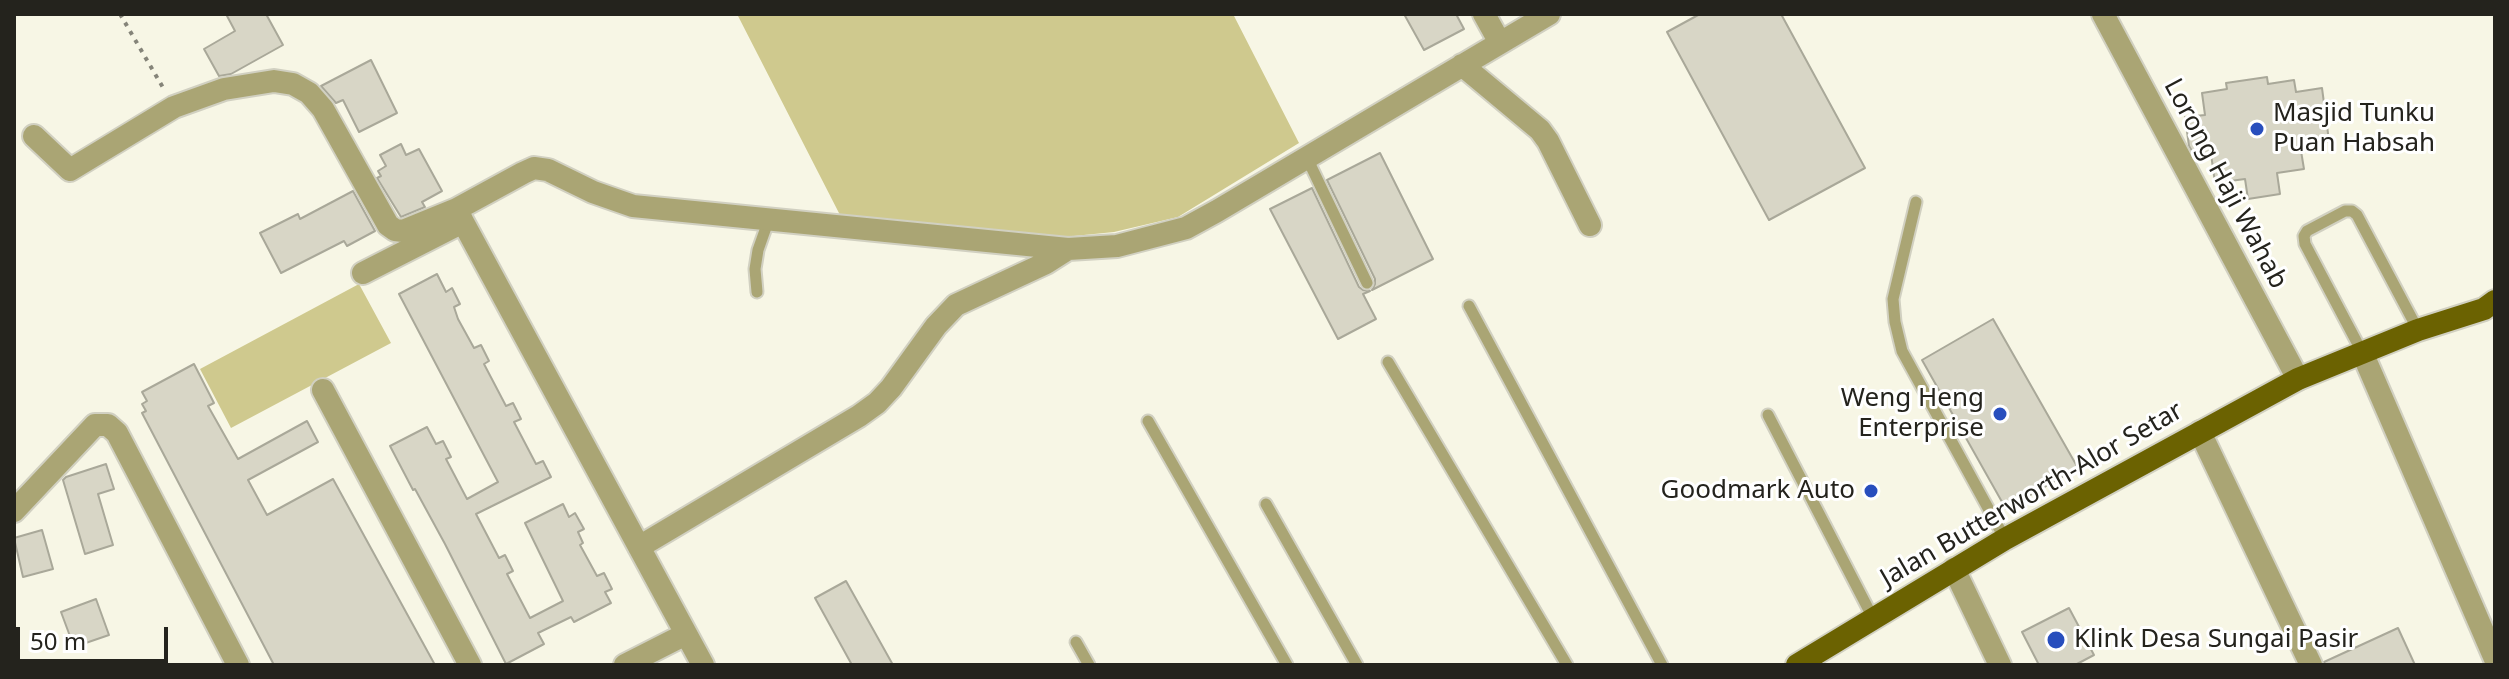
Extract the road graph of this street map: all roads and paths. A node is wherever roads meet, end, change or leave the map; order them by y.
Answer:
1 (120, 14) edge
2 (1484, 14) edge
3 (1549, 14) edge
4 (2103, 14) edge
5 (1500, 43) junction
6 (1462, 65) junction
7 (174, 107) junction
8 (34, 136) dead end
9 (1307, 158) junction
10 (1916, 202) dead end
11 (460, 216) junction
12 (769, 219) junction
13 (1590, 225) dead end
14 (1068, 249) junction
15 (363, 273) dead end
16 (1367, 283) dead end
17 (757, 292) dead end
18 (1469, 306) dead end
19 (2491, 306) edge
20 (2418, 330) junction
21 (2362, 352) junction
22 (1388, 362) dead end
23 (2298, 379) junction
24 (323, 390) dead end
25 (1768, 415) dead end
26 (1148, 421) dead end
27 (2200, 432) junction
28 (1266, 504) dead end
29 (14, 511) edge
30 (2005, 539) junction
31 (639, 547) junction
32 (1954, 569) junction
33 (1873, 618) junction
34 (686, 634) junction
35 (1076, 642) dead end
36 (2495, 659) edge
37 (238, 665) edge
38 (470, 665) edge
39 (625, 665) edge
40 (703, 665) edge
41 (1089, 665) edge
42 (1287, 665) edge
43 (1357, 665) edge
44 (1567, 665) edge
45 (1662, 665) edge
46 (1797, 665) edge
47 (2000, 665) edge
48 (2311, 665) edge

1 - 7 path
2 - 5 street
3 - 5 street
4 - 23 street, Lorong Haji Wahab
5 - 6 street
6 - 9 street
6 - 13 street
7 - 8 street
7 - 11 street
9 - 14 street
9 - 16 lane
10 - 30 lane
11 - 12 street
11 - 15 street
11 - 31 street
12 - 14 street
12 - 17 lane
14 - 31 street
18 - 45 lane
19 - 20 main road, Jalan Butterworth-Alor Setar
20 - 21 main road, Jalan Butterworth-Alor Setar
20 - 21 lane
21 - 23 main road, Jalan Butterworth-Alor Setar
21 - 36 street
22 - 44 lane
23 - 27 main road, Jalan Butterworth-Alor Setar
24 - 38 street
25 - 33 lane
26 - 42 lane
27 - 30 main road, Jalan Butterworth-Alor Setar
27 - 48 street
28 - 43 lane
29 - 37 street
30 - 32 main road, Jalan Butterworth-Alor Setar
31 - 34 street
32 - 33 main road, Jalan Butterworth-Alor Setar
32 - 47 street
33 - 46 main road, Jalan Butterworth-Alor Setar
34 - 39 street
34 - 40 street
35 - 41 lane

